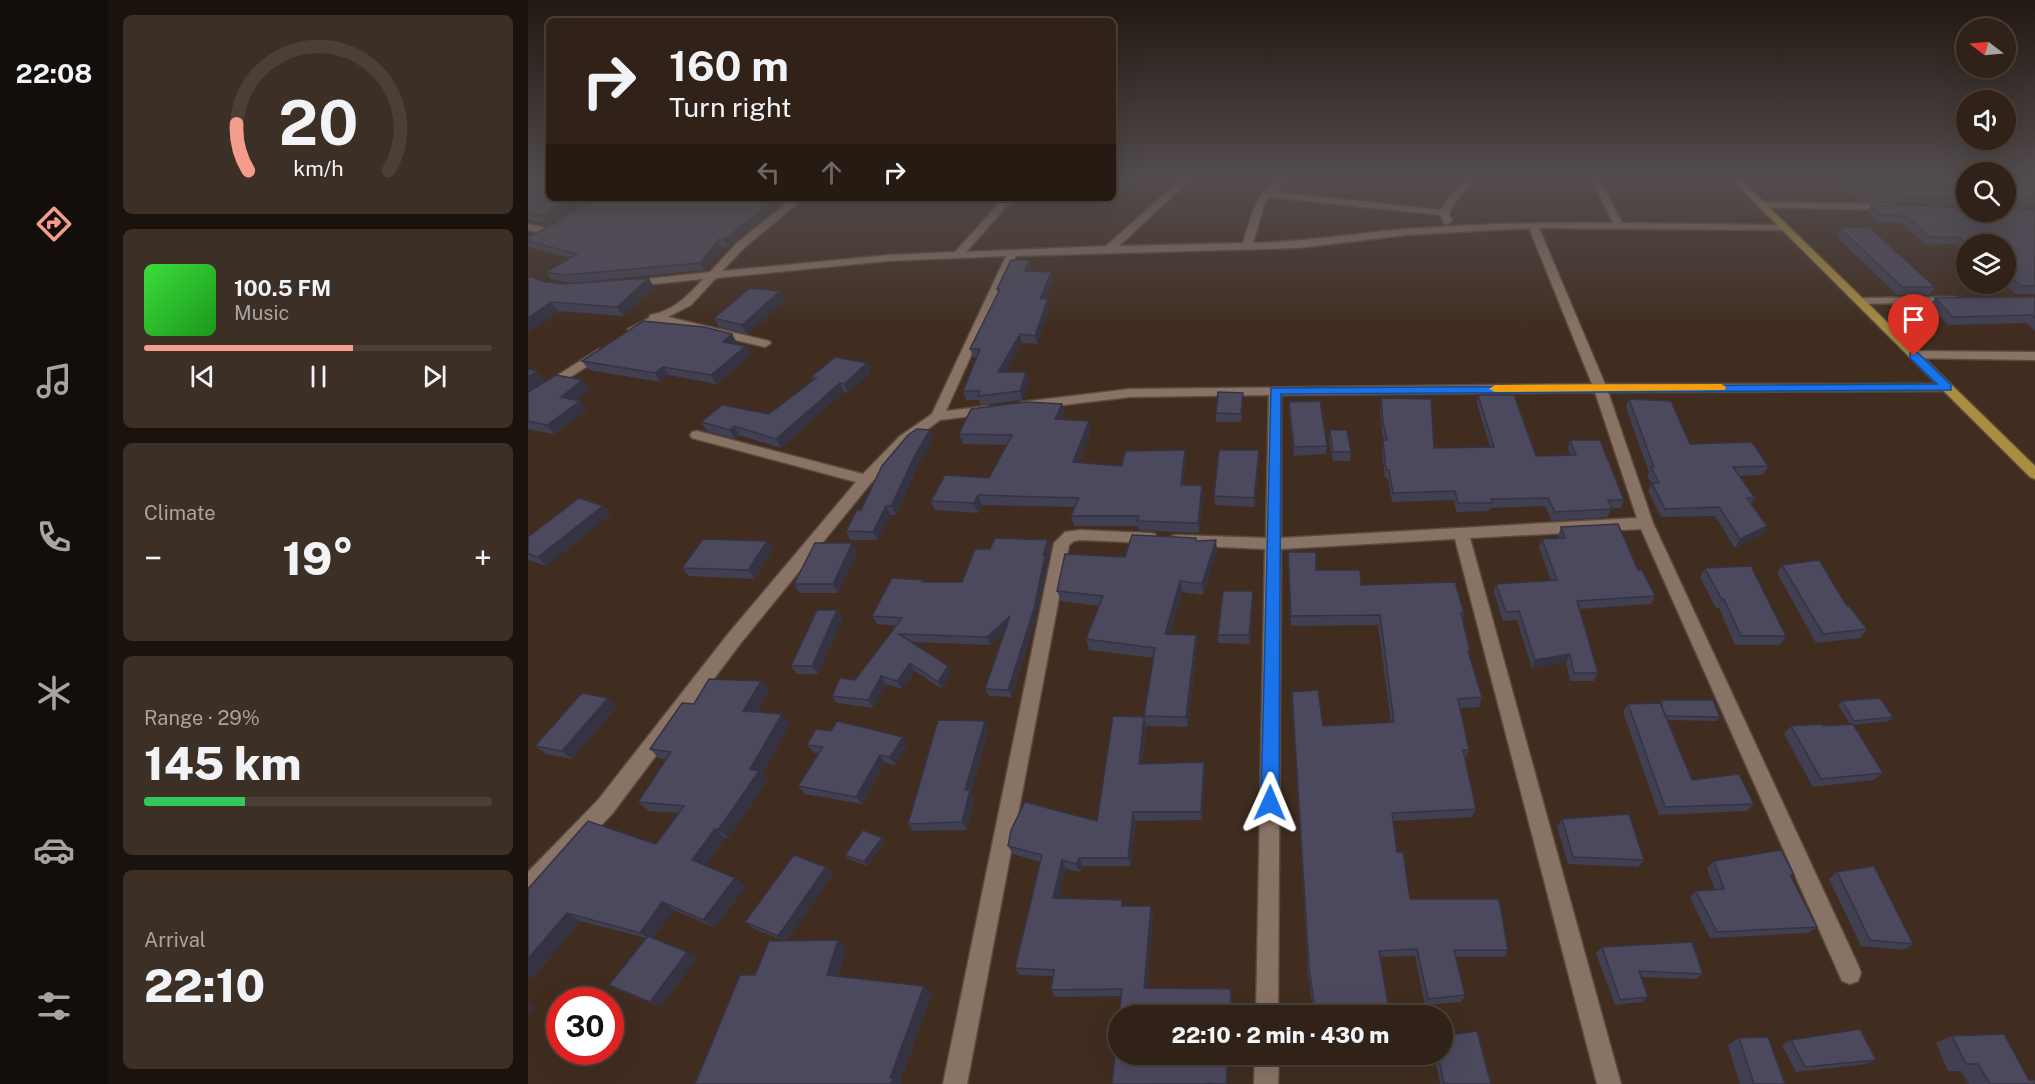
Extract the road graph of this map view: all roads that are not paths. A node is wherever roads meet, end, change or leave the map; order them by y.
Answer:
1 (542, 230) edge
2 (759, 230) edge
3 (981, 230) edge
4 (1131, 230) edge
5 (1253, 230) edge
6 (1449, 230) joint
7 (1456, 230) edge
8 (1535, 230) edge
9 (1785, 230) edge
10 (528, 238) edge
11 (1248, 246) junction
12 (1109, 249) junction
13 (1012, 254) junction
14 (958, 255) junction
15 (713, 277) junction
16 (618, 284) edge
17 (1964, 300) edge
18 (1858, 301) junction
19 (654, 317) junction
20 (765, 343) dead end
21 (1914, 356) junction
22 (2035, 356) edge
23 (1947, 387) junction
24 (1600, 388) junction
25 (1275, 390) junction
26 (528, 400) edge
27 (937, 416) junction
28 (697, 435) dead end
29 (2035, 474) edge
30 (866, 480) junction
31 (1646, 523) junction
32 (1461, 533) junction
33 (1274, 544) junction
34 (528, 886) edge
35 (1850, 973) dead end
36 (1267, 1005) edge
37 (1267, 1065) edge
38 (954, 1084) edge
39 (1266, 1084) edge
40 (1609, 1084) edge

1 - 10 street
2 - 15 street
3 - 14 street
4 - 12 street
5 - 11 street
6 - 7 street
6 - 11 street
8 - 24 street
9 - 18 main road
11 - 12 street
12 - 13 street
13 - 14 street
13 - 27 street
14 - 15 street
15 - 16 street
15 - 19 street
17 - 18 street
18 - 21 main road
19 - 20 street
19 - 26 street
21 - 22 street
21 - 23 main road
23 - 24 street
23 - 29 main road
24 - 25 street
24 - 31 street
25 - 27 street
25 - 33 street
27 - 30 street
28 - 30 street
30 - 34 street
31 - 32 street
31 - 35 street
32 - 33 street
32 - 40 street
33 - 36 street
33 - 38 street
37 - 39 street

